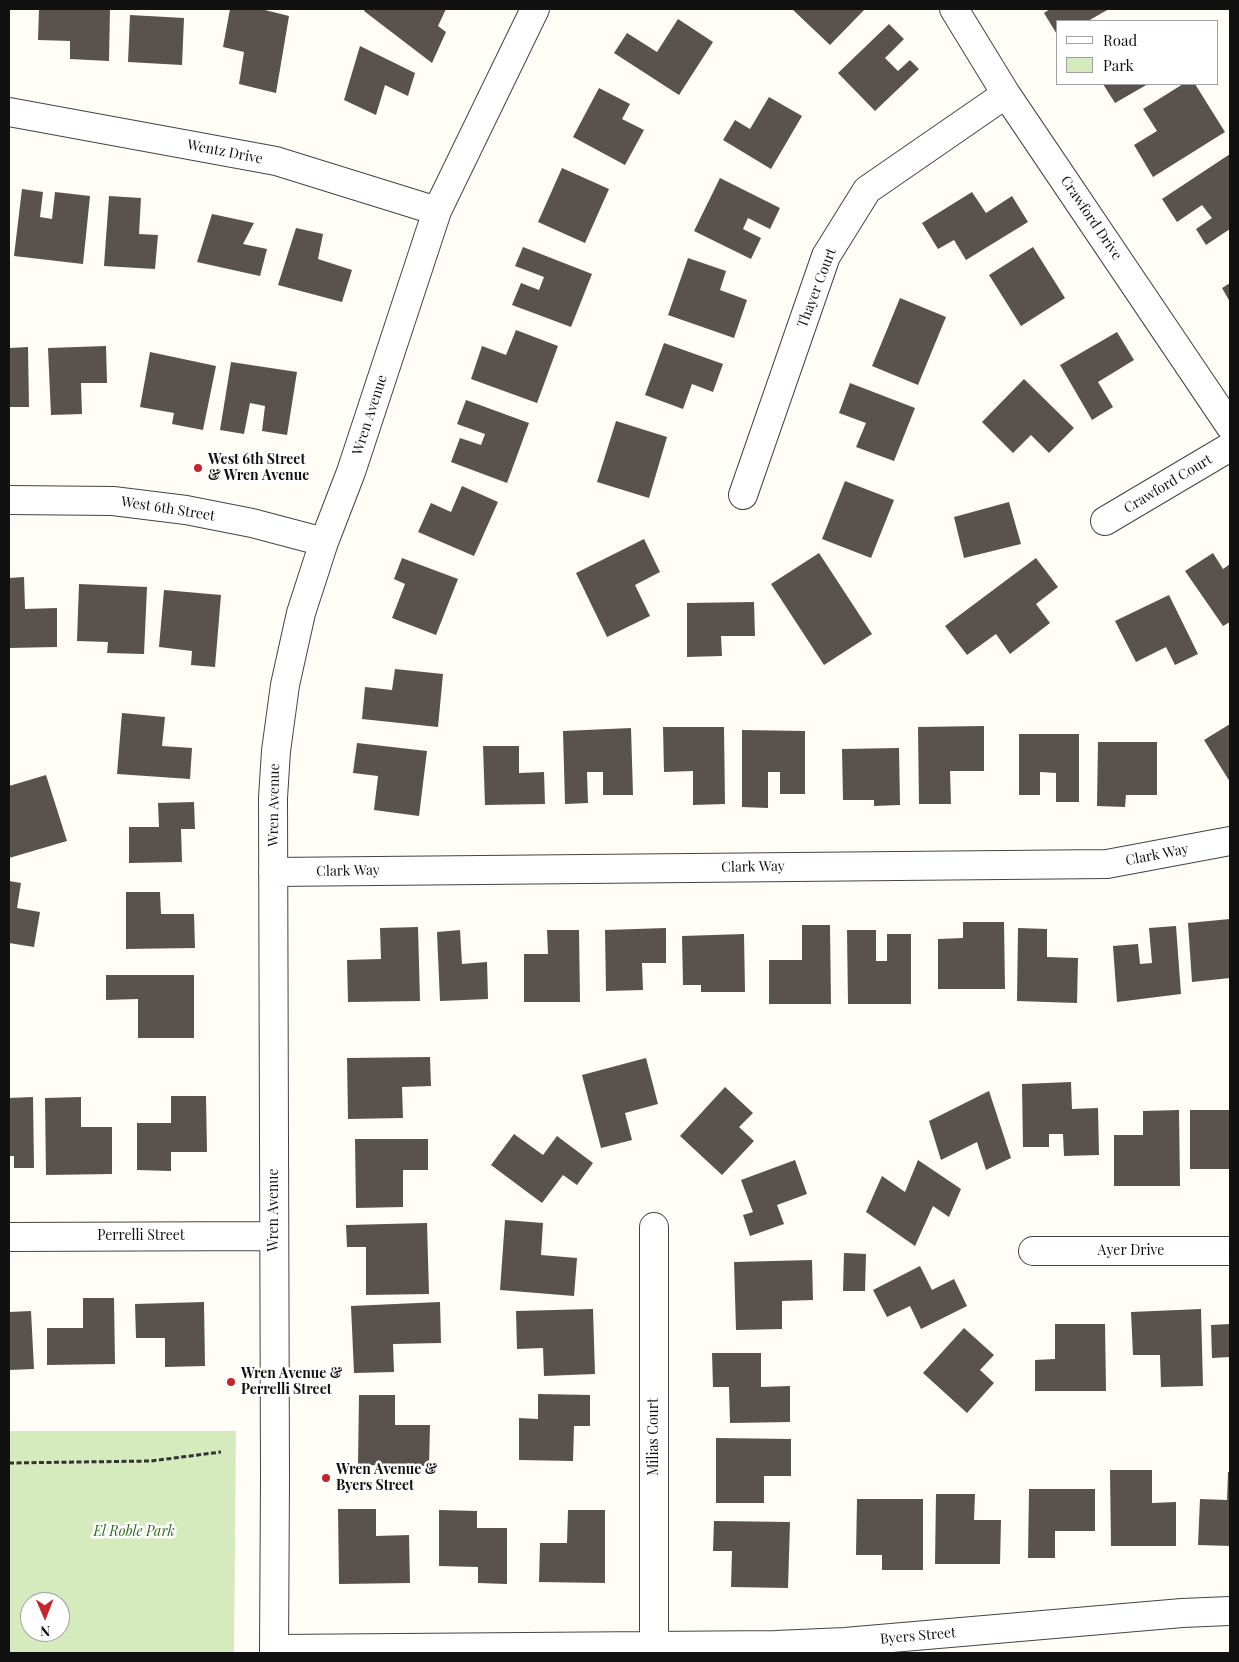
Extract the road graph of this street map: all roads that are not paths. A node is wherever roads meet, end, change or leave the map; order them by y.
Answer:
1 (534, 9) edge
2 (954, 9) edge
3 (1006, 94) junction
4 (9, 112) edge
5 (437, 211) junction
6 (1230, 426) edge
7 (1230, 447) edge
8 (743, 495) dead end
9 (9, 500) edge
10 (1106, 522) dead end
11 (324, 542) junction
12 (1230, 841) edge
13 (273, 872) junction
14 (654, 1227) dead end
15 (274, 1236) junction
16 (9, 1237) edge
17 (1033, 1251) dead end
18 (1230, 1251) edge
19 (1230, 1611) edge
20 (654, 1646) junction
21 (275, 1652) edge

1 - 5 street, Wren Avenue
2 - 3 street, Crawford Drive
3 - 6 street, Crawford Drive
3 - 8 street, Thayer Court
4 - 5 street, Wentz Drive
5 - 11 street, Wren Avenue
7 - 10 street, Crawford Court
9 - 11 street, West 6th Street
11 - 13 street, Wren Avenue
12 - 13 street, Clark Way
13 - 15 street, Wren Avenue
14 - 20 street, Milias Court
15 - 16 street, Perrelli Street
15 - 21 street, Wren Avenue
17 - 18 street, Ayer Drive
19 - 20 street, Byers Street
20 - 21 street, Byers Street

